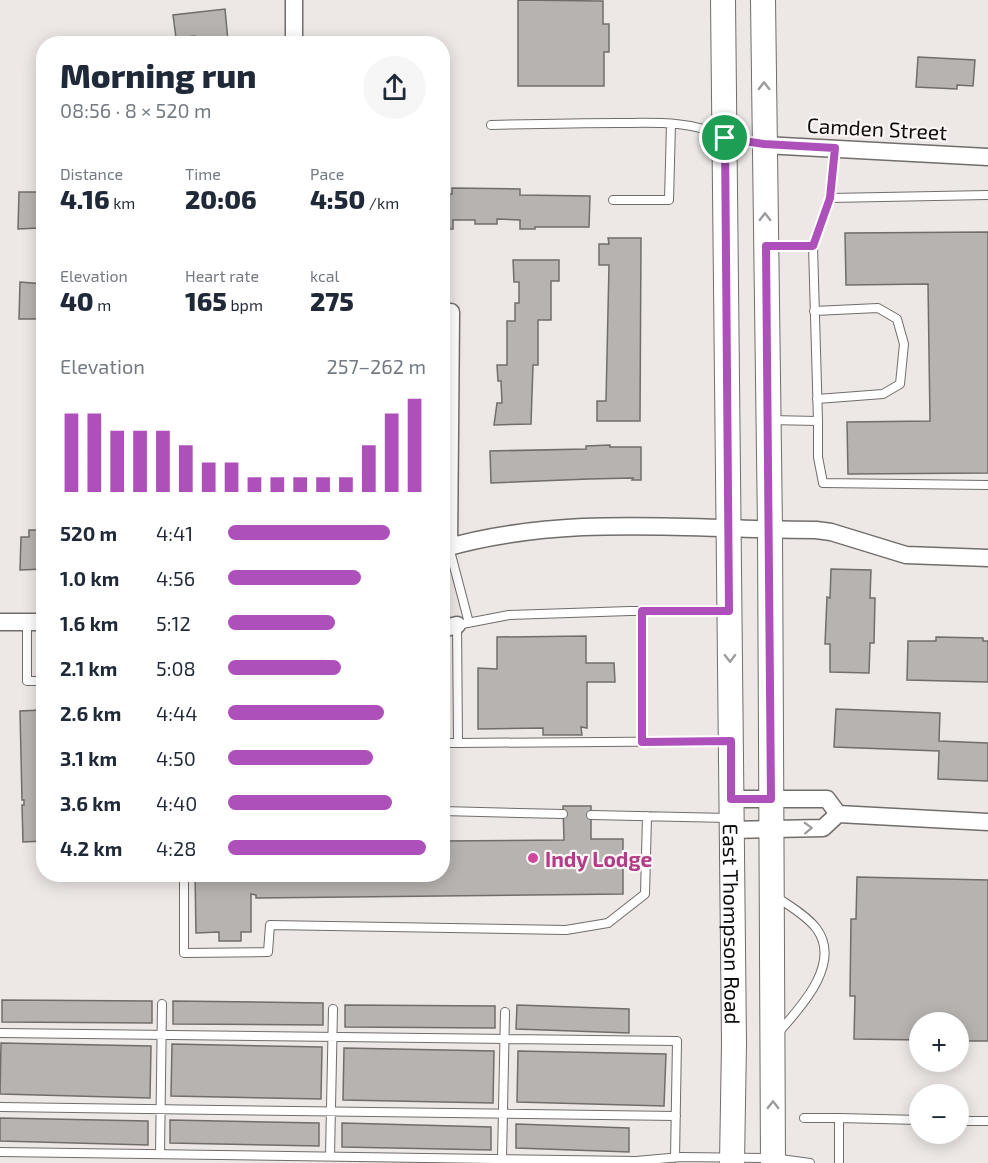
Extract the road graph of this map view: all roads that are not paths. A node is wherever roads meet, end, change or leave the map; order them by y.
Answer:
1 (294, 0) edge
2 (723, 0) edge
3 (763, 0) edge
4 (294, 36) edge
5 (671, 124) junction
6 (491, 125) dead end
7 (725, 138) junction
8 (764, 144) junction
9 (835, 148) junction
10 (988, 157) edge
11 (988, 195) edge
12 (830, 198) junction
13 (612, 200) dead end
14 (766, 246) junction
15 (813, 246) junction
16 (814, 311) junction
17 (451, 312) dead end
18 (450, 359) edge
19 (817, 399) junction
20 (768, 420) junction
21 (818, 421) junction
22 (988, 485) edge
23 (737, 527) junction
24 (770, 530) junction
25 (450, 547) edge
26 (988, 558) edge
27 (450, 579) edge
28 (642, 611) junction
29 (729, 611) junction
30 (0, 622) edge
31 (35, 622) edge
32 (456, 626) edge
33 (36, 681) edge
34 (731, 741) junction
35 (642, 742) junction
36 (450, 743) edge
37 (458, 743) junction
38 (771, 799) junction
39 (450, 811) edge
40 (563, 814) dead end
41 (838, 814) junction
42 (591, 815) dead end
43 (647, 816) junction
44 (731, 816) junction
45 (988, 822) edge
46 (772, 830) junction
47 (184, 882) edge
48 (772, 894) junction
49 (162, 1004) dead end
50 (333, 1009) dead end
51 (505, 1012) dead end
52 (0, 1033) edge
53 (162, 1035) junction
54 (332, 1037) junction
55 (773, 1037) junction
56 (505, 1039) junction
57 (0, 1107) edge
58 (161, 1109) junction
59 (331, 1112) junction
60 (503, 1114) junction
61 (676, 1116) junction
62 (804, 1118) dead end
63 (839, 1118) junction
64 (909, 1120) edge
65 (969, 1121) edge
66 (988, 1121) edge
67 (0, 1152) edge
68 (160, 1154) junction
69 (330, 1156) junction
70 (675, 1158) junction
71 (502, 1159) junction
72 (732, 1160) edge
73 (773, 1161) edge
74 (810, 1163) edge
75 (838, 1163) edge

1 - 4 street
2 - 7 main road, East Thompson Road
8 -> 3 main road, East Thompson Road
5 - 6 lane
5 - 7 lane
5 - 13 lane
7 - 8 main road
7 - 23 main road, East Thompson Road
8 - 9 street, Camden Street
14 -> 8 main road, East Thompson Road
9 - 10 street, Camden Street
9 - 12 lane
11 - 12 lane
12 - 15 lane
14 - 15 lane
14 - 20 main road, East Thompson Road
15 - 16 lane
16 - 19 lane
16 - 19 lane
17 - 18 street
19 - 21 lane
20 - 21 lane
20 - 24 main road, East Thompson Road
21 - 22 lane
23 - 24 street
23 - 25 street
23 - 29 main road, East Thompson Road
24 - 26 street
24 - 38 main road, East Thompson Road
27 - 32 lane
28 - 29 lane
28 - 32 lane
28 - 35 lane
29 -> 34 main road, East Thompson Road
30 - 31 street
31 - 33 lane
32 - 37 lane
34 - 35 lane
34 - 44 main road, East Thompson Road
35 - 37 lane
36 - 37 lane
38 - 41 street
38 - 44 street
38 - 46 main road, East Thompson Road
39 - 40 lane
41 - 45 street
46 -> 41 street
42 - 43 lane
43 - 44 lane
43 - 47 lane
44 - 46 street
44 - 72 main road, East Thompson Road
46 - 48 main road, East Thompson Road
48 - 55 main road, East Thompson Road
48 - 55 lane
49 - 53 lane
50 - 54 lane
51 - 56 lane
52 - 53 lane
53 - 54 lane
53 - 58 lane
54 - 56 lane
54 - 59 lane
73 -> 55 main road, East Thompson Road
56 - 60 lane
56 - 61 lane
57 - 58 lane
58 - 59 lane
58 - 68 lane
59 - 60 lane
59 - 69 lane
60 - 61 lane
60 - 71 lane
61 - 70 lane
62 - 63 lane
63 - 64 lane
63 - 75 lane
65 - 66 lane
67 - 68 lane
68 - 69 lane
69 - 71 lane
70 - 71 lane
70 - 72 lane
72 - 73 lane
73 - 74 lane

